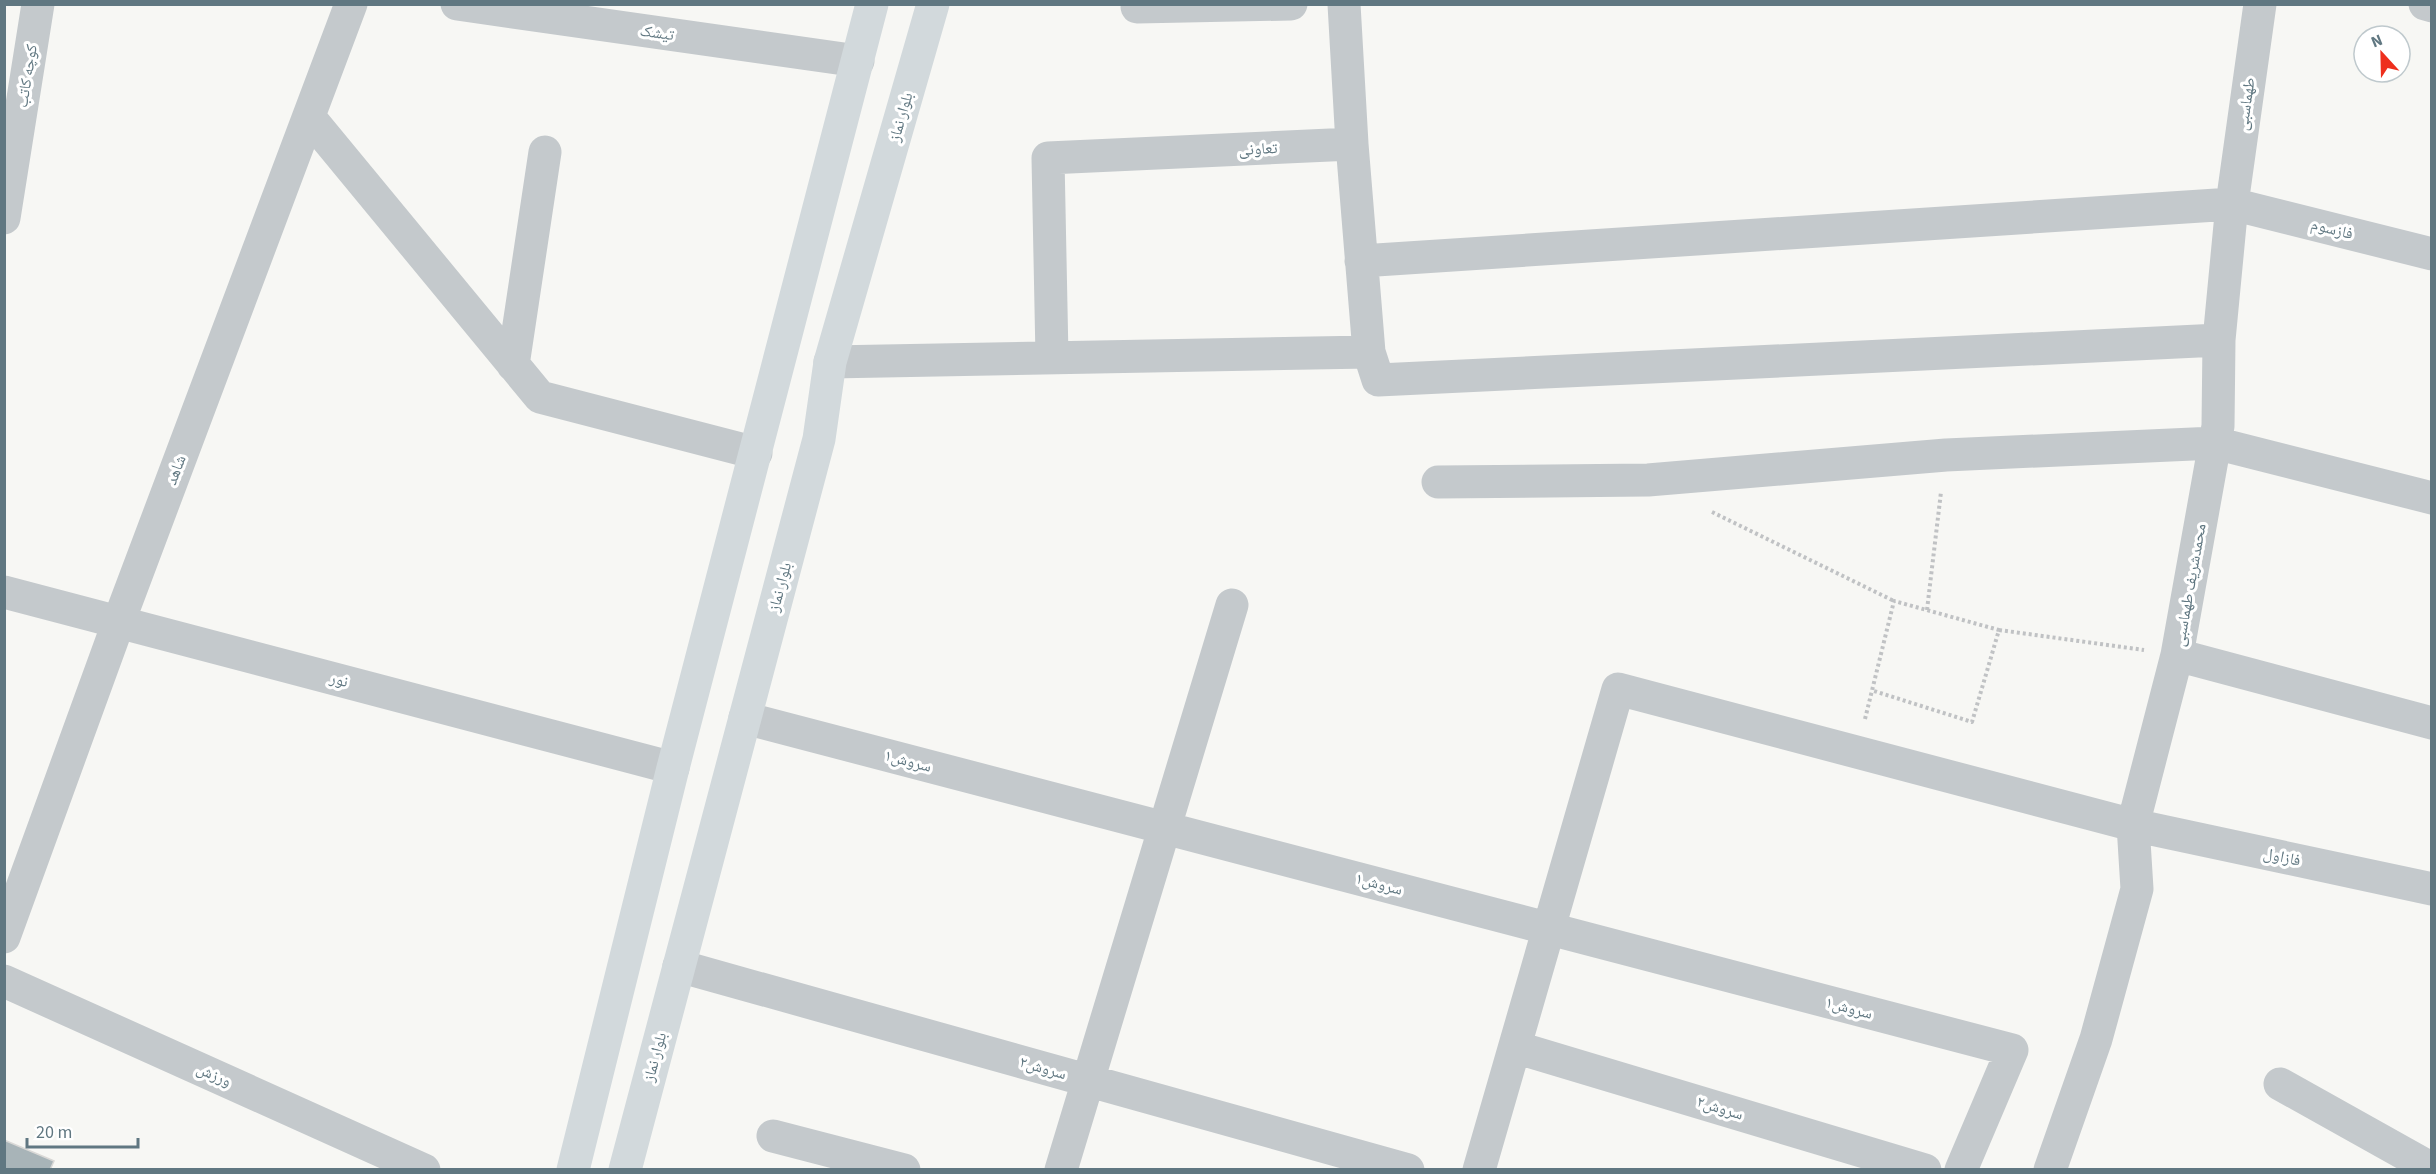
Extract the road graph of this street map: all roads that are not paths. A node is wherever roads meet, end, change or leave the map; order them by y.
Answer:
1 (39, 4) edge
2 (351, 4) edge
3 (457, 4) edge
4 (872, 4) edge
5 (933, 4) edge
6 (1291, 4) edge
7 (1344, 4) edge
8 (2260, 4) edge
9 (2425, 4) edge
10 (2432, 6) edge
11 (1137, 7) dead end
12 (858, 61) junction
13 (309, 117) junction
14 (1352, 144) junction
15 (545, 152) dead end
16 (2232, 204) junction
17 (4, 218) edge
18 (2432, 254) edge
19 (1361, 261) junction
20 (2219, 340) junction
21 (1370, 352) junction
22 (1052, 357) junction
23 (830, 362) junction
24 (513, 365) junction
25 (2215, 443) junction
26 (756, 453) junction
27 (1438, 482) dead end
28 (2432, 498) edge
29 (4, 592) edge
30 (1232, 605) dead end
31 (119, 621) junction
32 (2177, 655) junction
33 (745, 718) junction
34 (2432, 723) edge
35 (673, 768) junction
36 (2133, 825) junction
37 (1165, 829) junction
38 (2432, 889) edge
39 (1549, 929) junction
40 (4, 937) edge
41 (679, 966) junction
42 (4, 981) edge
43 (1515, 1047) junction
44 (1088, 1080) junction
45 (2280, 1084) dead end
46 (773, 1136) dead end
47 (2432, 1168) edge
48 (424, 1170) edge
49 (573, 1170) edge
50 (625, 1170) edge
51 (904, 1170) edge
52 (1061, 1170) edge
53 (1408, 1170) edge
54 (1479, 1170) edge
55 (1925, 1170) edge
56 (1961, 1170) edge
57 (2050, 1170) edge

1 - 17 street, کوچه کاتب
2 - 13 street, شاهد
3 - 12 street, تیشک
4 - 12 main road
5 - 23 main road, بلوار نماز
6 - 11 street
7 - 14 street
8 - 16 street, طهماسبی
9 - 10 street
12 - 26 main road
13 - 24 street
13 - 31 street, شاهد
14 - 19 street
14 - 22 street, تعاونی
15 - 24 street
16 - 18 street, فازسوم
16 - 19 street, فازسوم
16 - 20 street, طهماسبی
19 - 21 street
20 - 21 street
20 - 25 street, محمدشریف طهماسبی
21 - 22 street
22 - 23 street
23 - 33 main road, بلوار نماز
24 - 26 street
25 - 27 street
25 - 28 street
25 - 32 street, محمدشریف طهماسبی
26 - 35 main road
29 - 31 street, نور
30 - 37 street
31 - 35 street, نور
31 - 40 street, شاهد
32 - 34 street
32 - 36 street, محمدشریف طهماسبی
33 - 37 street, سروش۱
33 - 41 main road, بلوار نماز
35 - 49 main road
36 - 38 street, فازاول
36 - 39 street, فازاول
36 - 57 street, محمدشریف طهماسبی
37 - 39 street, سروش۱
37 - 44 street
39 - 43 street
39 - 56 street, سروش۱
41 - 44 street, سروش۲
41 - 50 main road, بلوار نماز
42 - 48 street, ورزش
43 - 54 street
43 - 55 street, سروش۲
44 - 52 street
44 - 53 street, سروش۲
45 - 47 street
46 - 51 street

